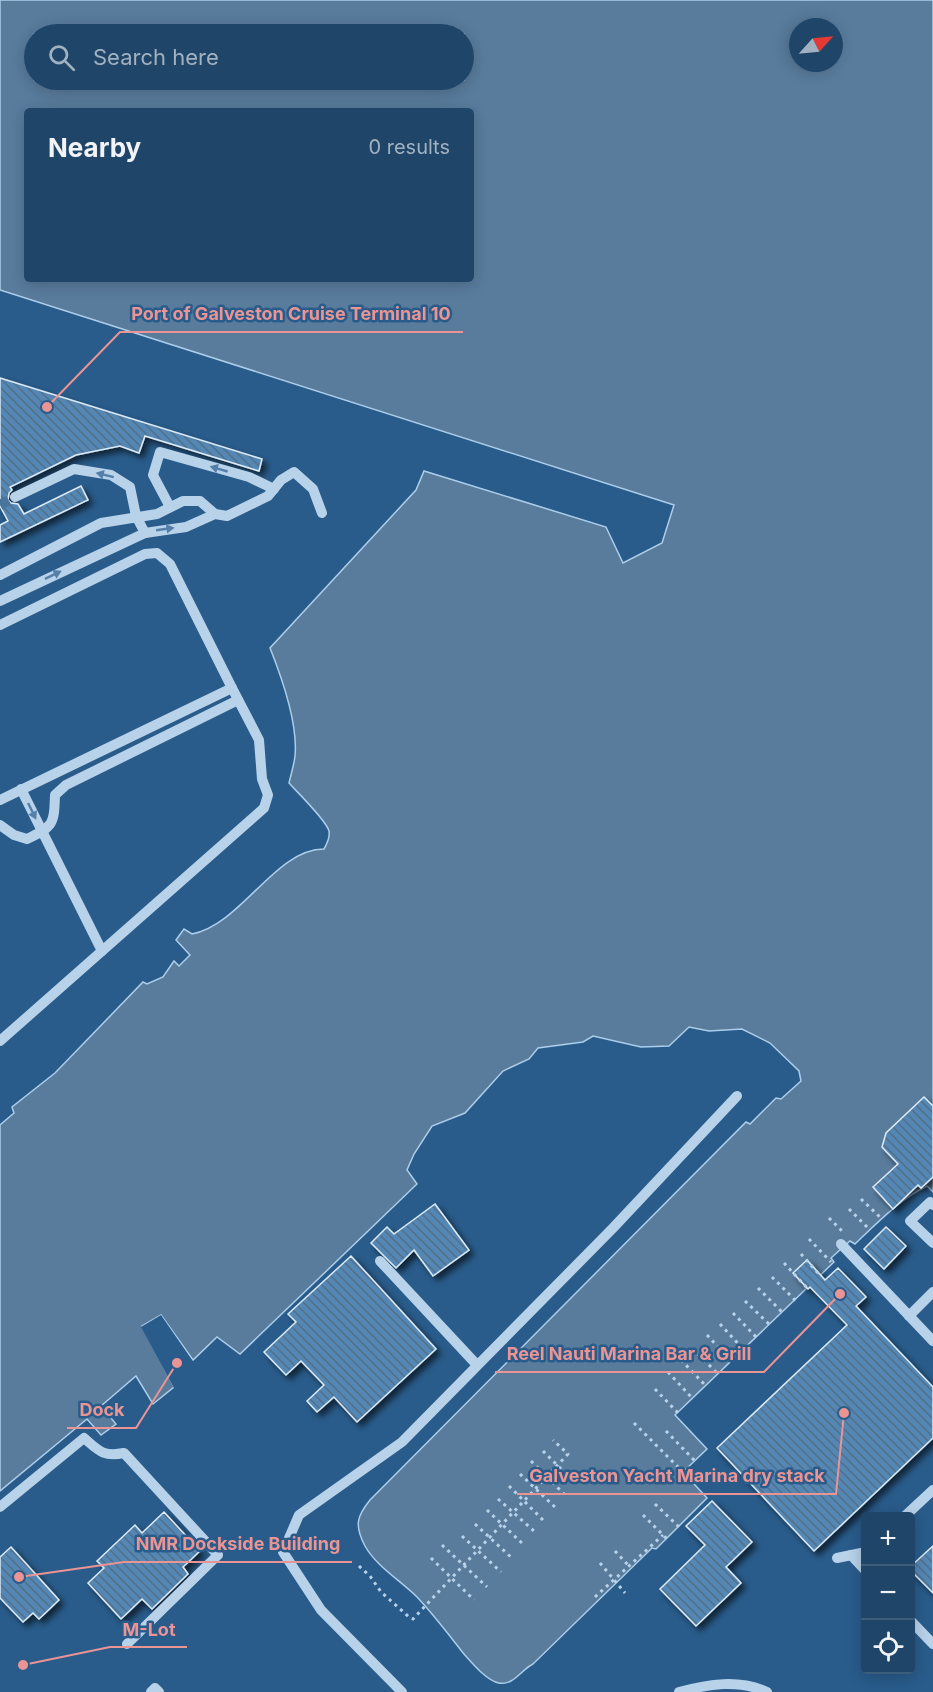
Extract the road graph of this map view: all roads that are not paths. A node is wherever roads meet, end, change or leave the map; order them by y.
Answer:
1 (274, 489) junction
2 (15, 497) tunnel mouth
3 (170, 507) junction
4 (322, 513) dead end
5 (215, 514) junction
6 (136, 516) junction
7 (145, 533) junction
8 (0, 575) edge
9 (0, 601) edge
10 (0, 625) edge
11 (232, 688) junction
12 (238, 700) junction
13 (21, 789) junction
14 (0, 800) edge
15 (0, 825) edge
16 (42, 832) junction
17 (102, 951) junction
18 (0, 1041) edge
19 (737, 1096) dead end
20 (933, 1205) edge
21 (933, 1243) edge
22 (841, 1244) dead end
23 (380, 1261) dead end
24 (933, 1292) edge
25 (909, 1316) junction
26 (933, 1341) edge
27 (477, 1365) junction
28 (933, 1490) edge
29 (0, 1508) edge
30 (909, 1512) edge
31 (861, 1553) edge
32 (851, 1555) junction
33 (837, 1558) dead end
34 (861, 1566) edge
35 (915, 1625) edge
36 (127, 1644) dead end
37 (933, 1644) edge
38 (151, 1692) edge
39 (159, 1692) edge
40 (402, 1692) edge
41 (679, 1692) edge
42 (767, 1692) edge

1 -> 3 street
1 - 4 street
1 - 5 street
6 -> 2 street
3 - 5 street
3 - 6 street
7 -> 5 street
6 - 7 street
6 - 8 street
9 -> 7 street
10 - 11 street
11 - 12 street
11 - 13 street
12 - 16 street
12 - 17 street
13 - 14 street
13 -> 16 street
15 - 16 street
16 - 17 street
17 - 18 street
19 - 27 street
20 - 21 street
22 - 25 street
23 - 27 street
24 - 25 street
25 - 26 street
27 - 40 street
28 - 30 street
29 - 36 street
31 - 32 street
32 - 33 street
32 - 34 street
35 - 37 street
38 - 39 street
41 - 42 street

